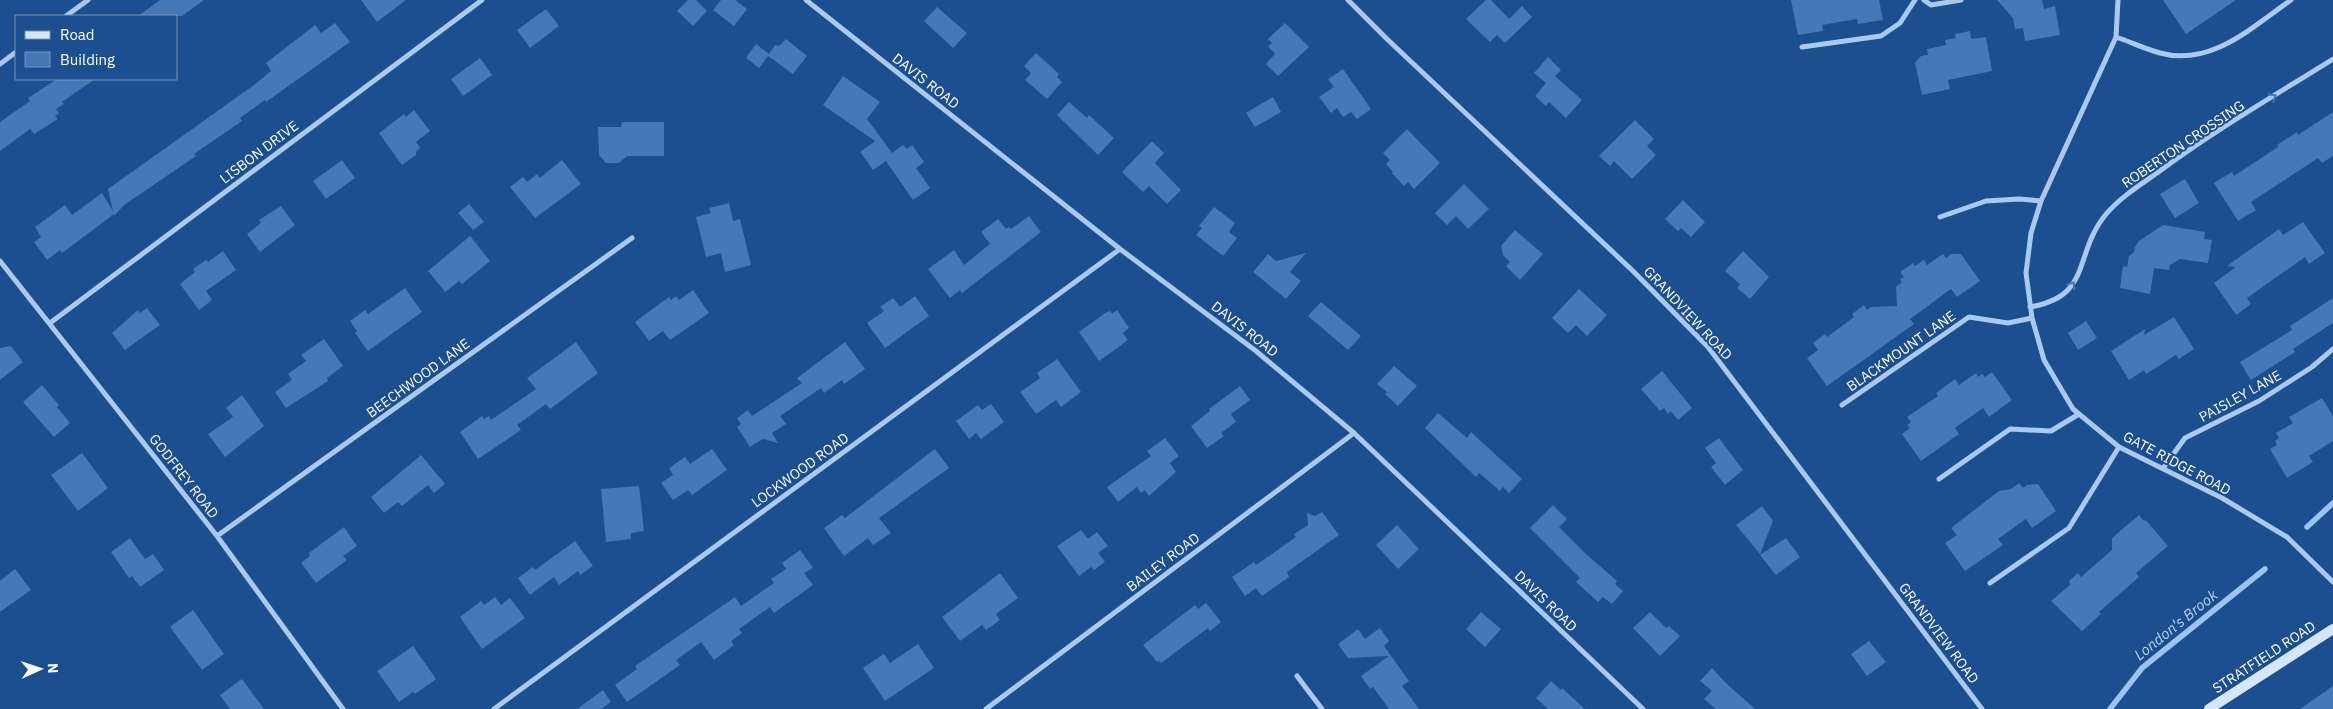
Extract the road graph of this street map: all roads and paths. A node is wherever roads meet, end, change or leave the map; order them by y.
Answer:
1 (88, 0) edge
2 (482, 0) edge
3 (806, 0) edge
4 (1348, 0) edge
5 (1915, 0) edge
6 (1924, 0) edge
7 (1962, 0) edge
8 (2118, 0) edge
9 (2291, 0) edge
10 (67, 15) edge
11 (2116, 37) junction
12 (1802, 48) dead end
13 (15, 53) edge
14 (2333, 59) edge
15 (0, 64) edge
16 (2041, 201) junction
17 (1940, 217) dead end
18 (632, 238) dead end
19 (1120, 249) junction
20 (0, 262) edge
21 (2030, 307) junction
22 (2032, 318) junction
23 (50, 323) junction
24 (2333, 349) edge
25 (1842, 405) dead end
26 (2079, 414) junction
27 (1354, 433) junction
28 (2119, 447) junction
29 (2164, 467) junction
30 (1939, 479) dead end
31 (217, 536) junction
32 (2333, 582) edge
33 (1990, 583) dead end
34 (2333, 629) edge
35 (1297, 676) dead end
36 (343, 709) edge
37 (494, 709) edge
38 (986, 709) edge
39 (1322, 709) edge
40 (1643, 709) edge
41 (1982, 709) edge
42 (2210, 709) edge

1 - 10 street
2 - 23 street, LISBON DRIVE
3 - 19 street, DAVIS ROAD
4 - 41 street, GRANDVIEW ROAD
5 - 12 street
6 - 7 street
8 - 11 street, GATE RIDGE ROAD
9 - 11 street
11 - 16 street, GATE RIDGE ROAD
13 - 15 street
21 -> 14 street, ROBERTON CROSSING
16 - 17 street
16 - 21 street, GATE RIDGE ROAD
18 - 31 street, BEECHWOOD LANE
19 - 27 street, DAVIS ROAD
19 - 37 street, LOCKWOOD ROAD
20 - 23 street, GODFREY ROAD
21 - 22 street, GATE RIDGE ROAD
22 - 25 street, BLACKMOUNT LANE
22 - 26 street, GATE RIDGE ROAD
23 - 31 street, GODFREY ROAD
24 - 29 street, PAISLEY LANE
26 - 28 street, GATE RIDGE ROAD
26 - 30 street
27 - 38 street, BAILEY ROAD
27 - 40 street, DAVIS ROAD
28 - 29 street, GATE RIDGE ROAD
28 - 33 street
29 - 32 street, GATE RIDGE ROAD
31 - 36 street, GODFREY ROAD
34 - 42 main road, STRATFIELD ROAD
35 - 39 street

